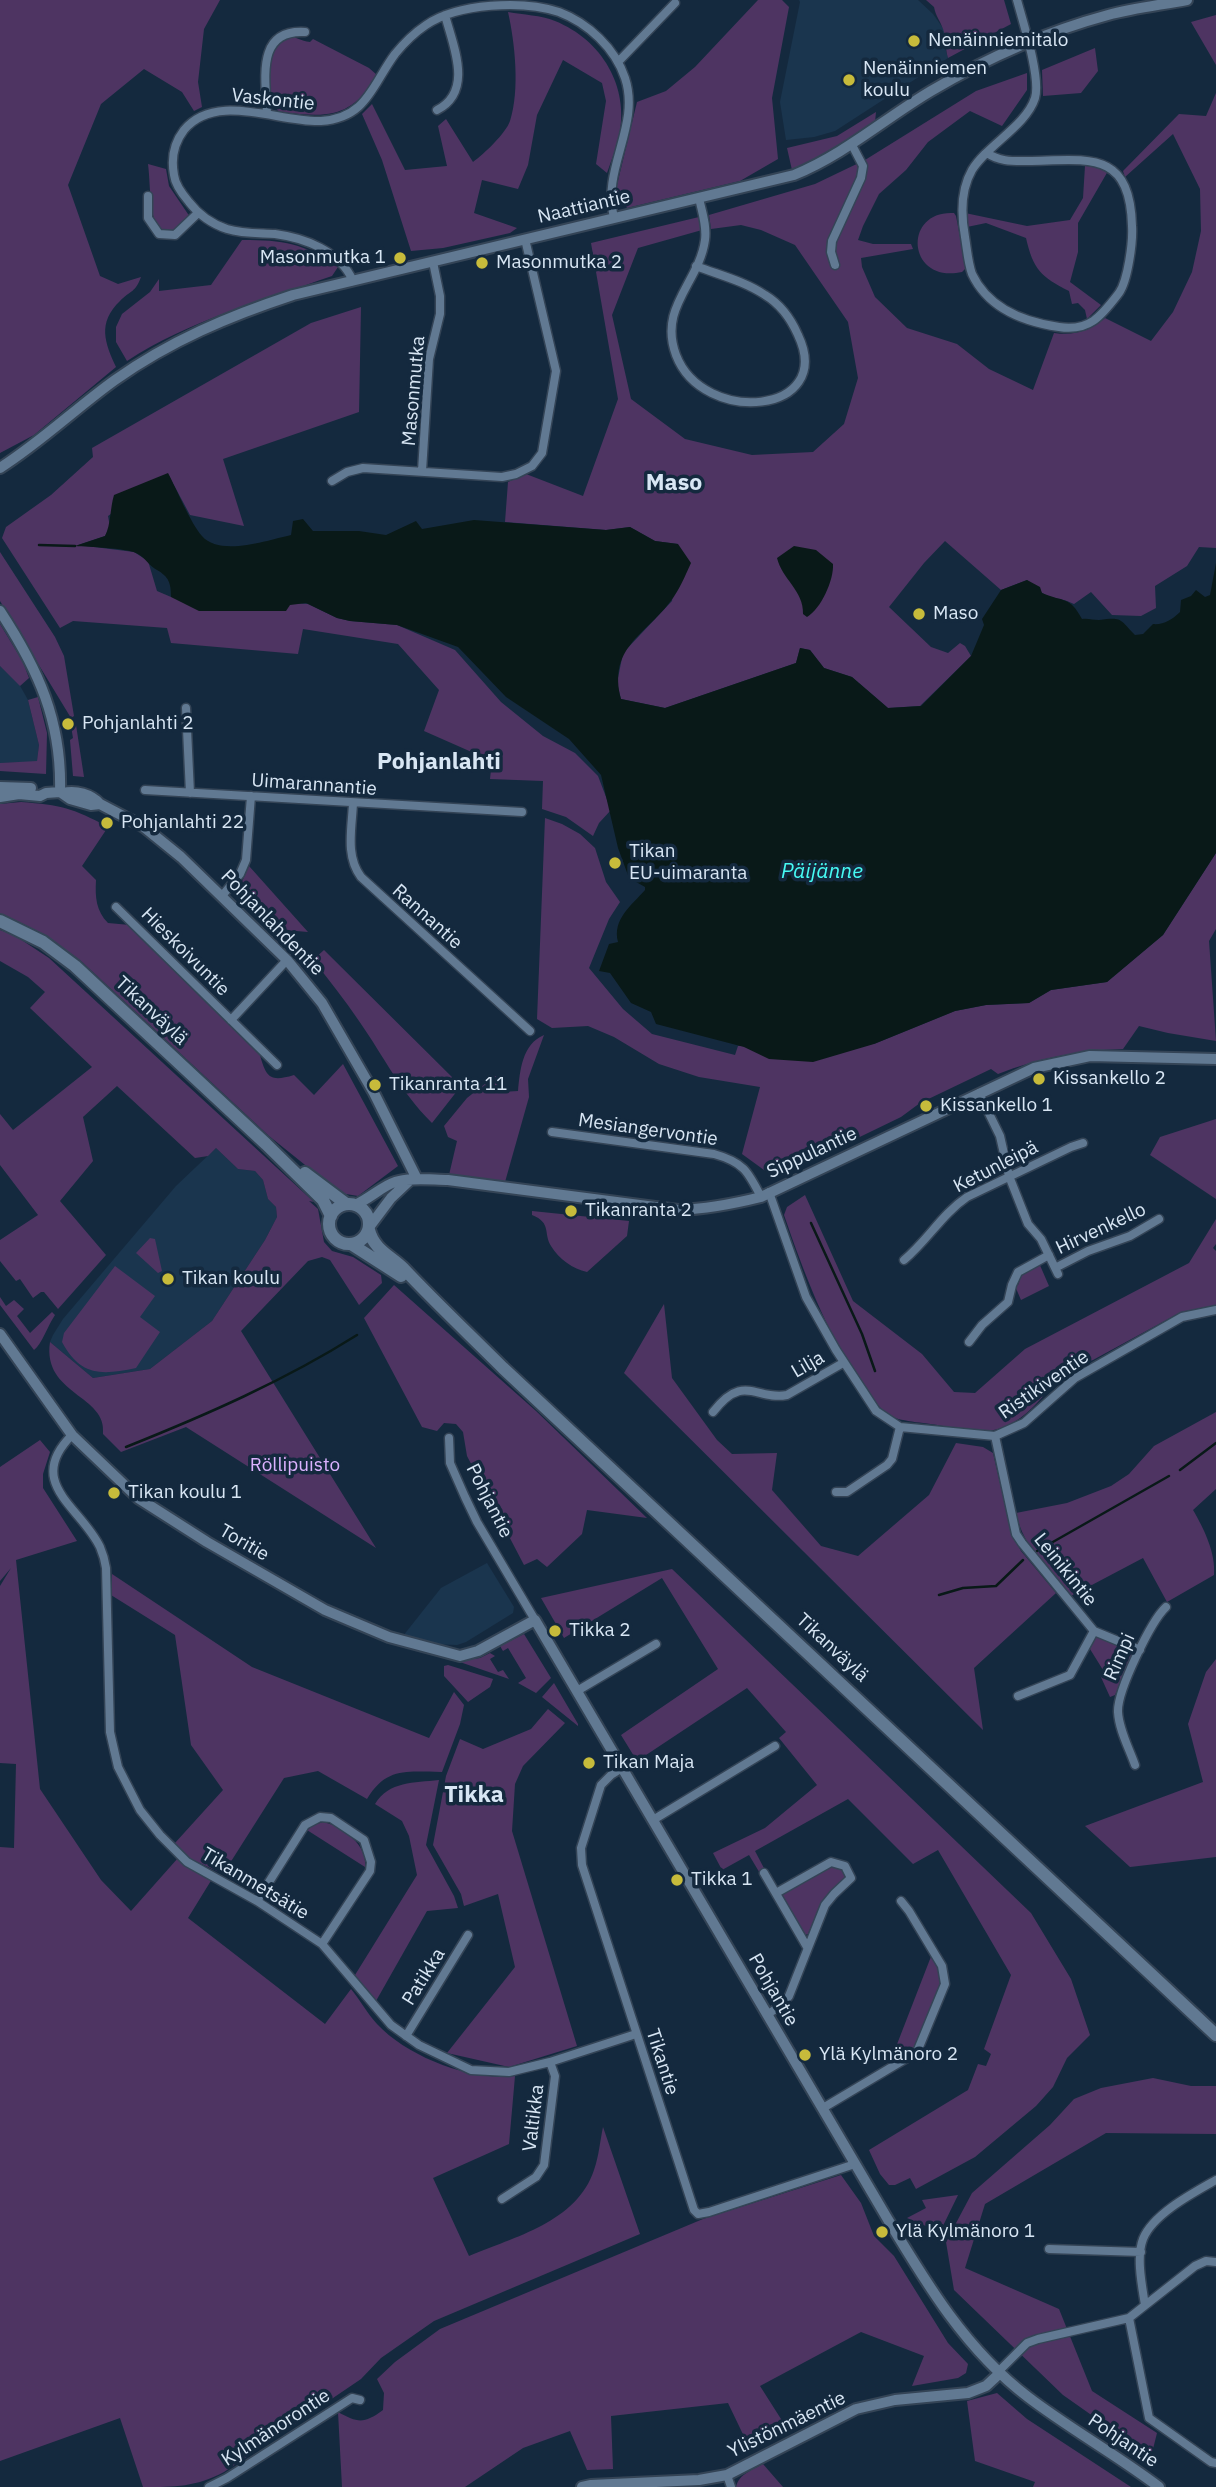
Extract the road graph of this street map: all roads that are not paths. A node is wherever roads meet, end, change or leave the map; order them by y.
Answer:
1 (1017, 0) edge
2 (1187, 0) edge
3 (675, 3) dead end
4 (445, 15) junction
5 (305, 32) dead end
6 (1027, 42) junction
7 (618, 62) junction
8 (438, 110) dead end
9 (267, 114) junction
10 (852, 145) junction
11 (987, 153) junction
12 (148, 196) dead end
13 (699, 198) junction
14 (198, 213) junction
15 (614, 218) junction
16 (525, 239) junction
17 (433, 262) junction
18 (835, 265) dead end
19 (696, 266) junction
20 (353, 281) junction
21 (0, 468) edge
22 (422, 471) junction
23 (332, 481) dead end
24 (0, 611) edge
25 (186, 708) dead end
26 (0, 787) edge
27 (145, 790) dead end
28 (46, 793) junction
29 (61, 793) junction
30 (190, 793) junction
31 (251, 796) junction
32 (0, 797) edge
33 (353, 803) junction
34 (522, 812) dead end
35 (222, 896) junction
36 (116, 907) dead end
37 (0, 921) edge
38 (287, 960) junction
39 (231, 1020) junction
40 (530, 1031) dead end
41 (1216, 1059) edge
42 (277, 1065) dead end
43 (979, 1093) junction
44 (552, 1132) dead end
45 (1083, 1143) dead end
46 (266, 1144) junction
47 (1009, 1176) junction
48 (413, 1180) junction
49 (765, 1194) junction
50 (350, 1204) junction
51 (331, 1216) junction
52 (1160, 1219) dead end
53 (369, 1228) junction
54 (351, 1244) junction
55 (1049, 1255) junction
56 (904, 1260) dead end
57 (422, 1290) junction
58 (1216, 1310) edge
59 (0, 1334) edge
60 (969, 1342) dead end
61 (843, 1363) junction
62 (713, 1412) dead end
63 (900, 1427) junction
64 (72, 1435) junction
65 (995, 1436) junction
66 (449, 1438) dead end
67 (836, 1492) dead end
68 (1166, 1607) dead end
69 (535, 1620) junction
70 (1094, 1631) junction
71 (656, 1644) dead end
72 (1140, 1650) junction
73 (577, 1691) junction
74 (1018, 1696) dead end
75 (775, 1746) dead end
76 (1135, 1765) dead end
77 (622, 1768) junction
78 (653, 1820) junction
79 (764, 1873) dead end
80 (776, 1893) junction
81 (257, 1901) junction
82 (901, 1901) dead end
83 (468, 1935) dead end
84 (322, 1944) junction
85 (807, 1947) junction
86 (768, 2014) junction
87 (636, 2034) junction
88 (405, 2035) junction
89 (1216, 2035) edge
90 (550, 2062) junction
91 (823, 2108) junction
92 (855, 2164) junction
93 (1216, 2180) edge
94 (502, 2199) dead end
95 (1049, 2249) dead end
96 (1141, 2252) junction
97 (1216, 2262) edge
98 (1145, 2305) junction
99 (1129, 2318) junction
100 (999, 2372) junction
101 (360, 2400) dead end
102 (1216, 2463) edge
103 (727, 2474) junction
104 (209, 2487) edge
105 (582, 2487) edge
106 (731, 2487) edge
107 (1159, 2487) edge

1 - 6 street
2 - 6 street, Naattiantie
3 - 7 street
4 - 7 street, Vaskontie
4 - 8 street
4 - 9 street, Vaskontie
5 - 9 street
6 - 10 street, Naattiantie
6 - 11 street
7 - 15 street, Vaskontie
9 - 14 street, Vaskontie
10 - 13 street, Naattiantie
10 - 18 street
11 - 11 street
12 - 14 street
13 - 15 street, Naattiantie
13 - 19 street
14 - 20 street, Vaskontie
15 - 16 street, Naattiantie
16 - 17 street, Naattiantie
16 - 22 street, Masonmutka
17 - 20 street, Naattiantie
17 - 22 street, Masonmutka
19 - 19 street
20 - 21 street, Naattiantie
22 - 23 street
24 - 29 street
25 - 30 street
26 - 28 street, Pohjanlahdentie
27 - 30 street, Uimarannantie
28 - 29 street, Pohjanlahdentie
28 - 32 street, Pohjanlahdentie
29 - 35 street, Pohjanlahdentie
30 - 31 street, Uimarannantie
31 - 33 street, Uimarannantie
31 - 35 street
33 - 34 street, Uimarannantie
33 - 40 street, Rannantie
35 - 38 street, Pohjanlahdentie
36 - 39 street, Hieskoivuntie
37 - 46 main road, Tikanväylä
38 - 39 street, Hieskoivuntie
38 - 48 street, Pohjanlahdentie
39 - 42 street, Hieskoivuntie
41 - 43 street, Sippulantie
43 - 47 street
43 - 49 street, Sippulantie
44 - 49 street, Mesiangervontie
45 - 47 street, Ketunleipä
46 - 50 main road, Tikanväylä
46 - 51 main road, Tikanväylä
47 - 55 street
47 - 56 street, Ketunleipä
48 - 49 street, Sippulantie
48 - 50 street, Sippulantie
48 - 53 street
49 - 61 street
50 - 51 main road
50 - 53 main road
51 - 54 main road
52 - 55 street, Hirvenkello
53 - 54 main road
53 - 57 main road, Tikanväylä
54 - 57 main road, Tikanväylä
55 - 60 street, Hirvenkello
57 - 89 main road, Tikanväylä
58 - 65 street, Ristikiventie
59 - 64 street, Toritie
61 - 62 street, Lilja
61 - 63 street
63 - 65 street, Ristikiventie
63 - 67 street
64 - 69 street, Toritie
64 - 81 street, Tikanmetsätie
65 - 70 street, Leinikintie
66 - 69 street, Pohjantie
68 - 72 street, Rimpi
69 - 73 street, Pohjantie
70 - 72 street, Leinikintie
70 - 74 street
71 - 73 street
72 - 76 street, Rimpi
73 - 77 street, Pohjantie
75 - 78 street
77 - 78 street, Pohjantie
77 - 87 street, Tikantie
78 - 86 street, Pohjantie
79 - 80 street
80 - 85 street
80 - 85 street
81 - 84 street, Tikanmetsätie
81 - 84 street
82 - 91 street
83 - 88 street, Patikka
84 - 88 street, Tikanmetsätie
85 - 86 street
86 - 91 street, Pohjantie
87 - 90 street, Tikanmetsätie
87 - 92 street, Tikantie
88 - 90 street, Tikanmetsätie
90 - 94 street, Valtikka
91 - 92 street, Pohjantie
92 - 100 street, Pohjantie
93 - 96 street
95 - 96 street
96 - 98 street
97 - 98 street
98 - 99 street
99 - 100 street
99 - 102 street
100 - 103 street, Ylistönmäentie
100 - 107 street, Pohjantie
101 - 104 street, Kylmänorontie
103 - 105 street, Ylistönmäentie
103 - 106 street

